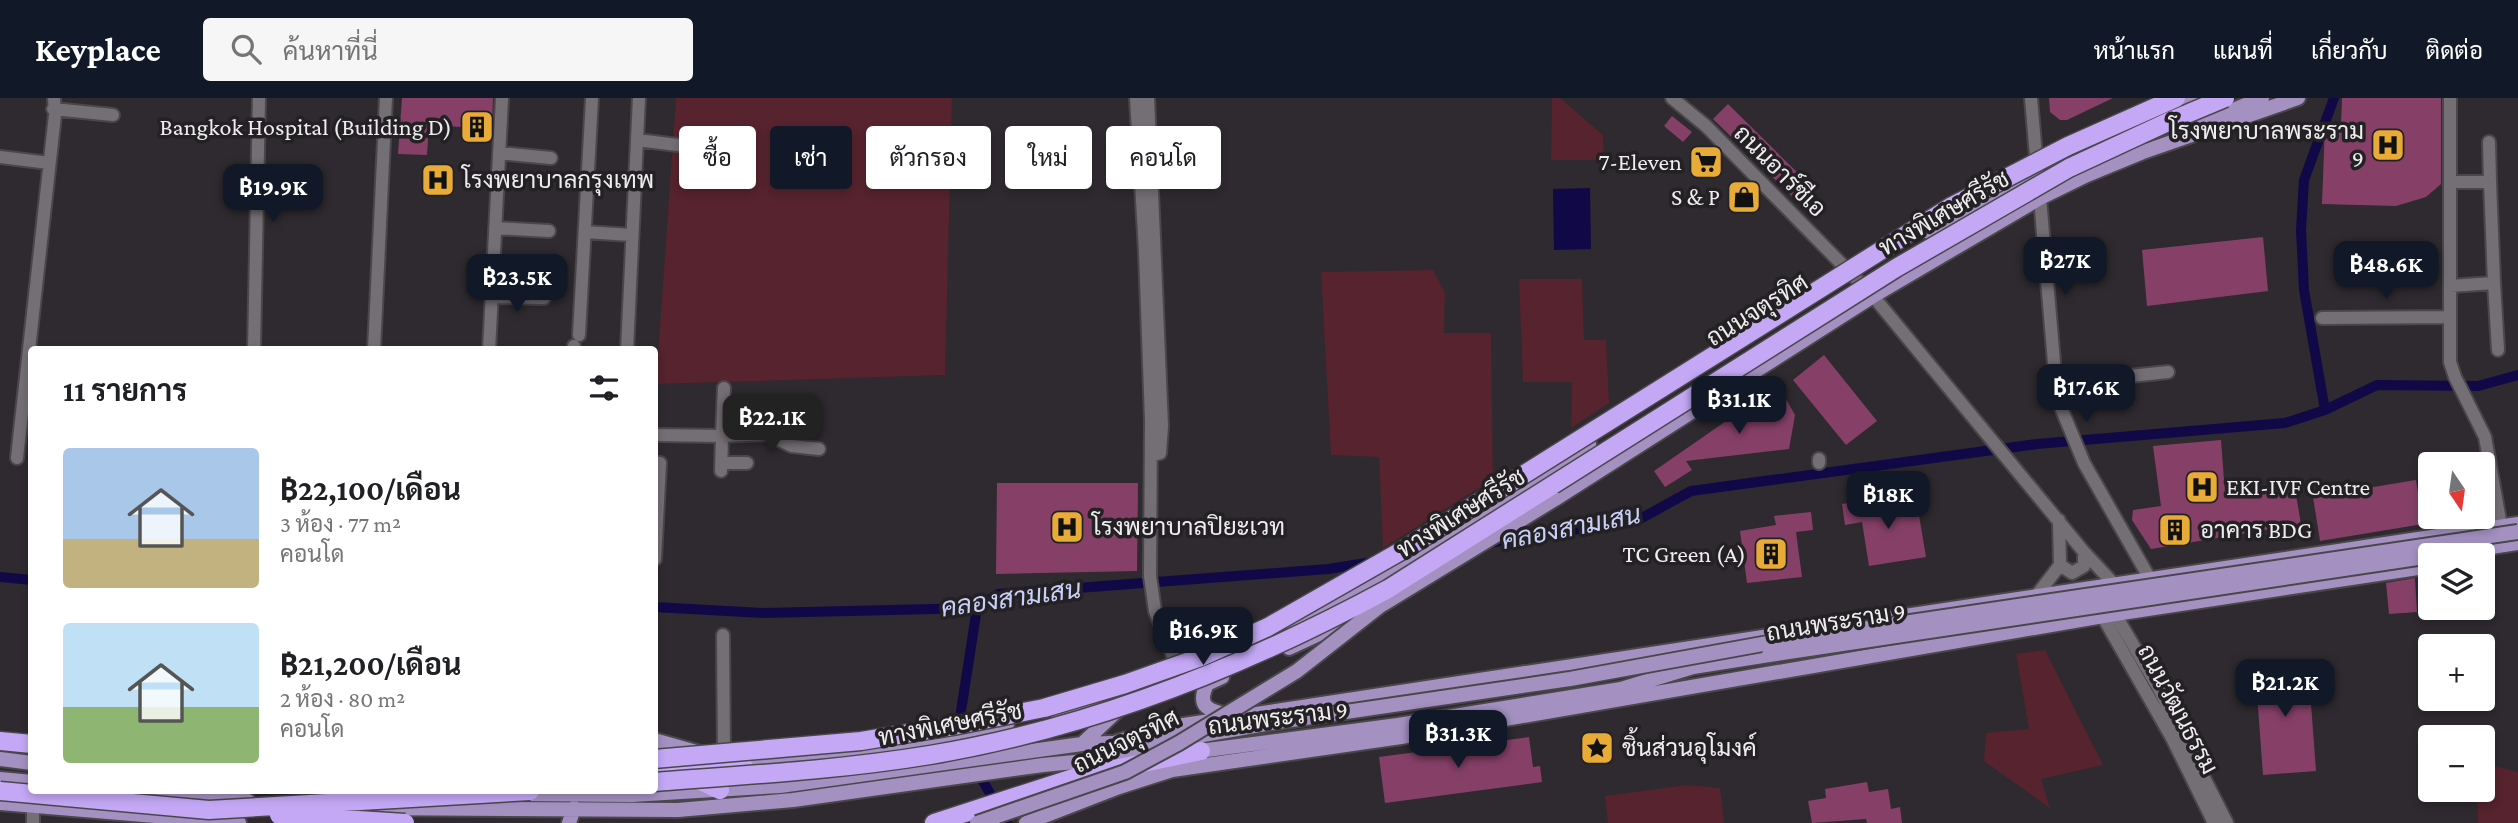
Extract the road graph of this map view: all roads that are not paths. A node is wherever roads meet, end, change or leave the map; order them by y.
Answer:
1 (259, 98) edge
2 (386, 98) edge
3 (502, 98) edge
4 (592, 98) edge
5 (639, 98) edge
6 (1672, 98) edge
7 (2031, 98) edge
8 (2154, 98) edge
9 (2176, 98) edge
10 (2191, 98) edge
11 (2225, 98) edge
12 (2262, 98) edge
13 (2298, 98) edge
14 (2450, 98) edge
15 (1142, 100) edge
16 (53, 103) edge
17 (113, 115) dead end
18 (2130, 121) junction
19 (637, 140) junction
20 (2489, 142) dead end
21 (679, 145) edge
22 (2143, 152) junction
23 (499, 153) junction
24 (0, 158) edge
25 (551, 158) dead end
26 (49, 163) junction
27 (2037, 172) junction
28 (2450, 182) junction
29 (2490, 182) junction
30 (2040, 198) junction
31 (495, 228) junction
32 (548, 231) dead end
33 (585, 232) junction
34 (631, 235) junction
35 (1855, 276) junction
36 (2494, 283) junction
37 (2450, 286) junction
38 (1873, 296) junction
39 (492, 297) junction
40 (544, 298) dead end
41 (2450, 317) junction
42 (2322, 318) dead end
43 (576, 343) edge
44 (29, 346) edge
45 (254, 346) edge
46 (374, 346) edge
47 (489, 346) edge
48 (627, 346) edge
49 (2498, 350) dead end
50 (28, 357) edge
51 (2168, 372) dead end
52 (2056, 384) junction
53 (724, 388) dead end
54 (658, 435) edge
55 (722, 436) junction
56 (819, 449) dead end
57 (17, 458) dead end
58 (658, 463) edge
59 (747, 463) dead end
60 (658, 501) edge
61 (2059, 520) junction
62 (2518, 524) edge
63 (2501, 526) junction
64 (2518, 532) edge
65 (2518, 543) edge
66 (2495, 547) edge
67 (2084, 552) junction
68 (2518, 552) edge
69 (2495, 556) edge
70 (2418, 558) edge
71 (2060, 565) junction
72 (2418, 568) edge
73 (2150, 579) junction
74 (2114, 584) junction
75 (2091, 588) junction
76 (2036, 595) junction
77 (1380, 606) junction
78 (2109, 616) junction
79 (723, 635) dead end
80 (1823, 664) junction
81 (1180, 674) junction
82 (1207, 684) junction
83 (1457, 685) junction
84 (1142, 688) junction
85 (1436, 688) junction
86 (1620, 689) junction
87 (1462, 715) junction
88 (1235, 717) junction
89 (1439, 719) junction
90 (1398, 725) junction
91 (0, 735) edge
92 (28, 738) edge
93 (0, 741) edge
94 (658, 741) edge
95 (1117, 742) junction
96 (28, 744) edge
97 (1082, 744) junction
98 (1340, 746) junction
99 (1201, 751) junction
100 (658, 759) edge
101 (0, 760) edge
102 (724, 760) junction
103 (658, 761) edge
104 (28, 763) edge
105 (743, 765) junction
106 (674, 768) junction
107 (1172, 770) junction
108 (1076, 777) junction
109 (0, 779) edge
110 (28, 782) edge
111 (658, 782) edge
112 (720, 790) junction
113 (0, 791) edge
114 (658, 792) edge
115 (28, 794) edge
116 (33, 794) edge
117 (33, 794) edge
118 (158, 794) edge
119 (479, 794) edge
120 (484, 794) edge
121 (534, 794) edge
122 (616, 794) edge
123 (243, 801) junction
124 (0, 803) edge
125 (33, 807) junction
126 (495, 808) junction
127 (574, 808) junction
128 (209, 810) junction
129 (974, 817) edge
130 (33, 823) edge
131 (239, 823) edge
132 (307, 823) edge
133 (405, 823) edge
134 (569, 823) edge
135 (934, 823) edge
136 (1026, 823) edge
137 (2214, 823) edge
138 (2227, 823) edge

1 - 45 street
2 - 46 street
3 - 23 street
4 - 33 street
5 - 19 street
6 - 35 street, ถนนอาร์ซีเอ
7 - 27 street
8 - 18 main road, ถนนจตุรทิศ
9 - 100 highway, ทางพิเศษศรีรัช, bridge
10 - 18 main road, ถนนจตุรทิศ
11 - 111 highway, ทางพิเศษศรีรัช, bridge
12 - 22 main road, ถนนจตุรทิศ
13 - 22 main road, ถนนจตุรทิศ
14 - 28 street
15 - 81 street
16 - 17 street
16 - 26 street
18 - 27 main road, ถนนจตุรทิศ
19 - 21 street
19 - 34 street
20 - 29 street
22 - 30 main road, ถนนจตุรทิศ
23 - 25 street
23 - 31 street
24 - 26 street
26 - 44 street
27 - 35 main road, ถนนจตุรทิศ
28 - 29 street
28 - 37 street
29 - 36 street
30 - 38 main road, ถนนจตุรทิศ
30 - 52 street
31 - 32 street
31 - 39 street
33 - 34 street
33 - 43 street
34 - 48 street
35 - 38 street, ถนนอาร์ซีเอ
35 - 81 main road, ถนนจตุรทิศ
36 - 37 street
36 - 49 street
37 - 41 street
38 - 61 street, ถนนอาร์ซีเอ
38 - 77 main road, ถนนจตุรทิศ, bridge
39 - 40 street
39 - 47 street
41 - 42 street
41 - 63 street
50 - 57 street
51 - 52 street
52 - 73 street
53 - 55 street
54 - 55 street
55 - 56 street
55 - 59 street
58 - 60 street
61 - 67 street, ถนนอาร์ซีเอ
61 - 71 street
62 - 63 main road, ถนนพระราม 9
63 - 73 main road, ถนนพระราม 9
64 - 95 main road, ถนนพระราม 9, bridge
65 - 66 main road
67 - 71 street
67 - 74 street, ถนนอาร์ซีเอ
68 - 69 main road
70 - 86 main road, ถนนพระราม 9, bridge
71 - 76 street
72 - 78 main road, ถนนพระราม 9
73 - 74 main road, ถนนพระราม 9
74 - 75 main road, ถนนพระราม 9
75 - 76 main road, ถนนพระราม 9
75 - 78 main road
76 - 83 main road, ถนนพระราม 9
77 - 82 main road, bridge
77 - 129 main road, ถนนจตุรทิศ, bridge
78 - 80 main road, ถนนพระราม 9
78 - 137 street, ถนนวัฒนธรรม
78 - 138 street, ถนนวัฒนธรรม
79 - 102 street
80 - 86 main road
80 - 98 main road, ถนนพระราม 9
81 - 82 main road
81 - 84 main road, ถนนจตุรทิศ
82 - 88 main road
83 - 85 main road, ถนนพระราม 9
83 - 87 main road
84 - 97 main road
84 - 105 main road, ถนนจตุรทิศ
85 - 88 main road, ถนนพระราม 9
85 - 89 main road
86 - 87 main road, ถนนพระราม 9
87 - 89 main road, ถนนพระราม 9
88 - 95 main road, ถนนพระราม 9
89 - 90 main road, ถนนพระราม 9
90 - 98 main road
90 - 99 main road, ถนนพระราม 9
91 - 92 main road
93 - 96 highway
94 - 102 main road
95 - 97 main road, ถนนพระราม 9
97 - 112 main road, ถนนพระราม 9
98 - 107 main road, ถนนพระราม 9
99 - 108 highway
99 - 127 main road, ถนนพระราม 9
101 - 104 main road
102 - 105 main road
103 - 106 highway
105 - 106 highway
106 - 112 highway
107 - 108 main road
107 - 136 main road, ถนนพระราม 9
108 - 129 highway
109 - 110 main road
112 - 114 main road, ถนนพระราม 9
113 - 115 highway, bridge
116 - 125 street
117 - 128 highway, bridge
118 - 123 main road, ถนนพระราม 9
119 - 128 highway, bridge
120 - 126 main road
121 - 122 main road, ถนนพระราม 9
123 - 126 main road, ถนนพระราม 9
123 - 132 main road
124 - 125 main road
125 - 130 street
125 - 131 main road
126 - 127 main road, ถนนพระราม 9
127 - 134 main road
128 - 133 highway, bridge
129 - 135 highway

